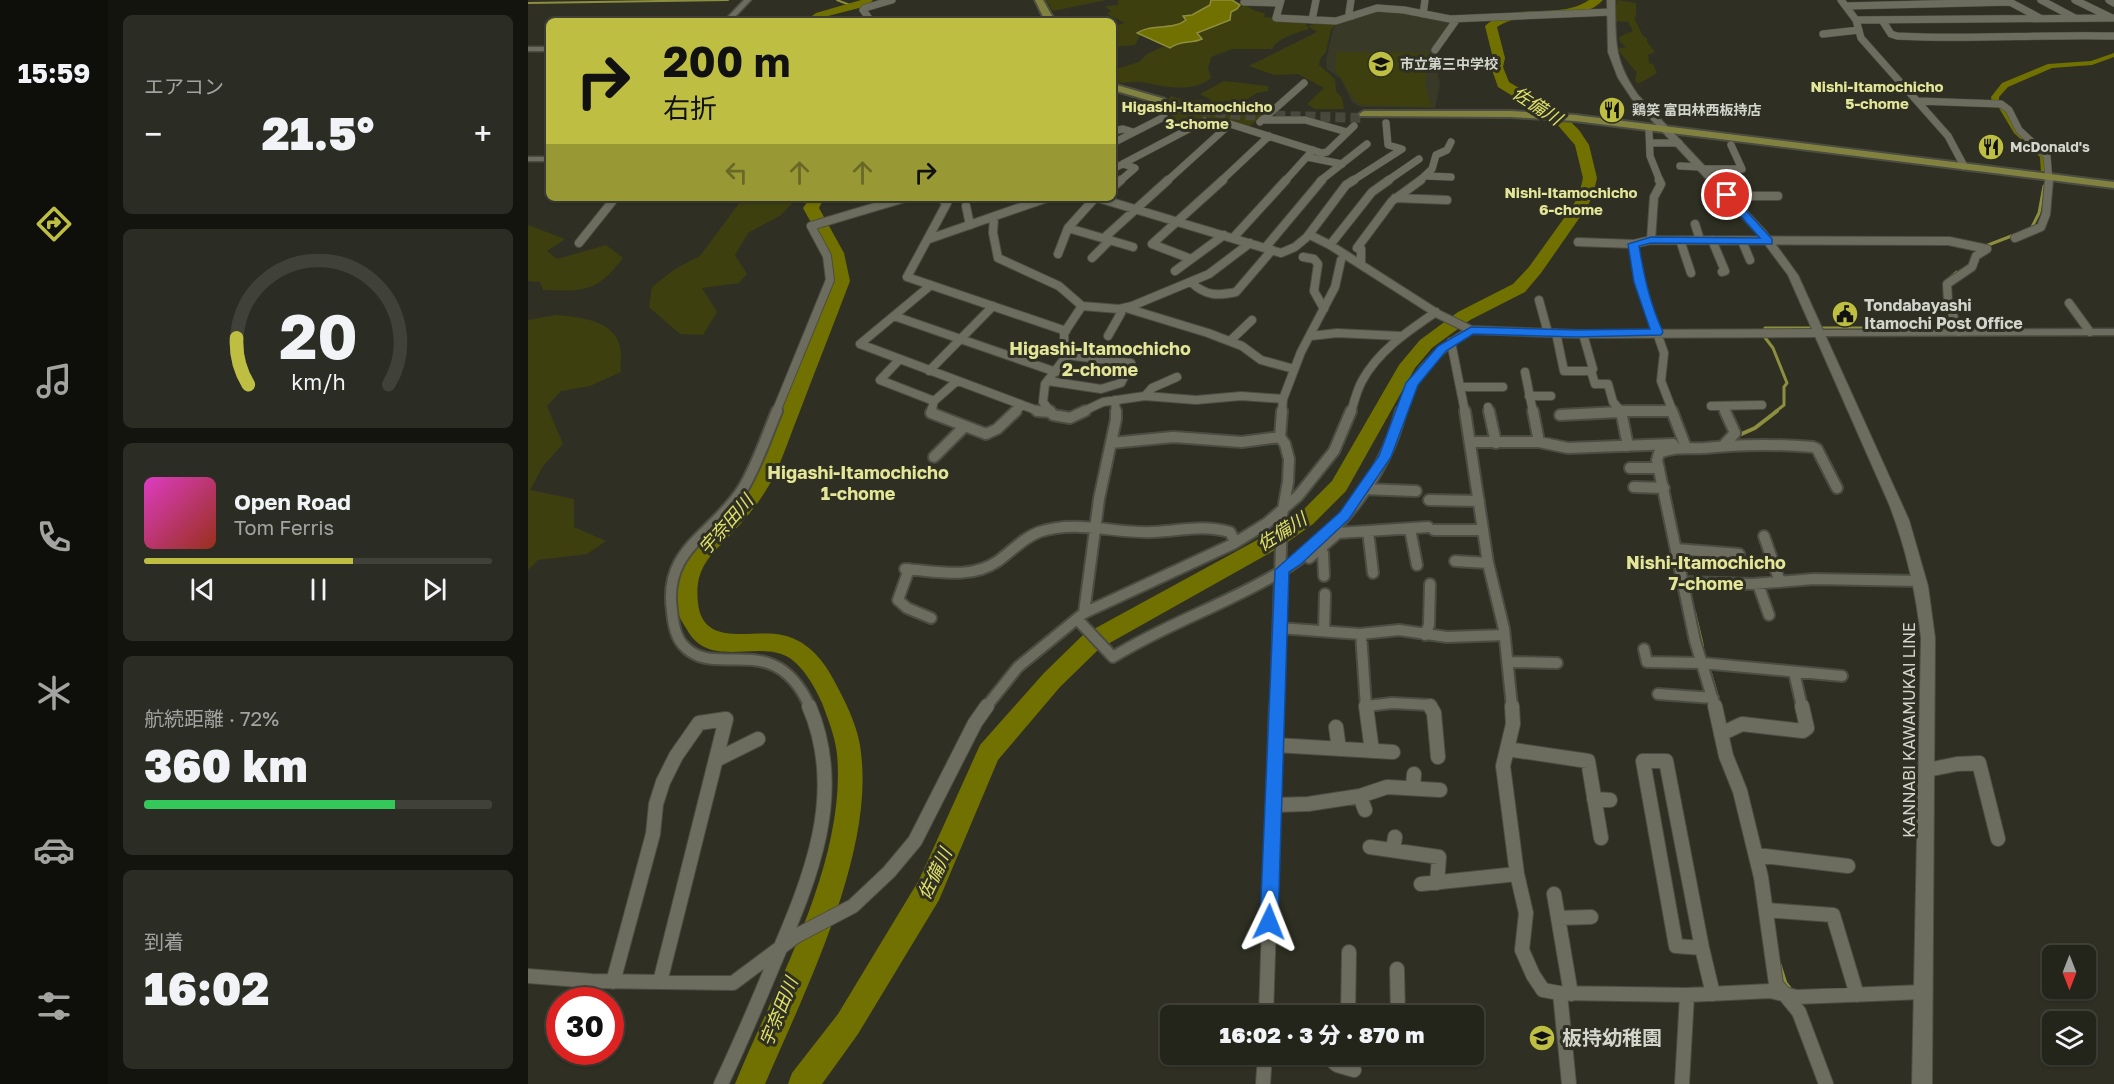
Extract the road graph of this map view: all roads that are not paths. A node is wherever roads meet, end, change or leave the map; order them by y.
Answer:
1 (748, 0) edge
2 (892, 0) edge
3 (1030, 0) edge
4 (1039, 0) edge
5 (1245, 0) edge
6 (1316, 0) edge
7 (1351, 0) edge
8 (1383, 0) edge
9 (1425, 0) edge
10 (2041, 0) edge
11 (2075, 0) edge
12 (2109, 0) edge
13 (2008, 1) edge
14 (1280, 2) edge
15 (1924, 2) edge
16 (1844, 3) edge
17 (2114, 3) edge
18 (1611, 6) edge
19 (1382, 9) junction
20 (1423, 14) junction
21 (1352, 16) junction
22 (730, 18) edge
23 (869, 18) edge
24 (1039, 18) edge
25 (1048, 18) edge
26 (1457, 19) junction
27 (2042, 19) junction
28 (2078, 19) junction
29 (2113, 19) edge
30 (1312, 20) junction
31 (1856, 20) junction
32 (1882, 20) junction
33 (1943, 20) junction
34 (2084, 29) dead end
35 (1859, 30) junction
36 (1935, 30) dead end
37 (1962, 30) dead end
38 (1994, 31) dead end
39 (2024, 31) dead end
40 (1823, 34) dead end
41 (2092, 36) junction
42 (2114, 36) edge
43 (1940, 37) junction
44 (1970, 37) junction
45 (2031, 37) junction
46 (2001, 38) junction
47 (528, 49) edge
48 (546, 49) edge
49 (1435, 50) dead end
50 (1304, 83) dead end
51 (1116, 88) edge
52 (1116, 93) edge
53 (1918, 101) junction
54 (1364, 116) tunnel mouth
55 (1164, 117) tunnel mouth
56 (1262, 120) junction
57 (1204, 121) dead end
58 (1386, 123) dead end
59 (1601, 123) junction
60 (1354, 126) dead end
61 (1116, 130) edge
62 (1251, 130) junction
63 (1133, 132) junction
64 (1347, 132) junction
65 (1671, 135) junction
66 (1269, 136) junction
67 (1650, 137) junction
68 (1116, 141) edge
69 (1451, 142) dead end
70 (1367, 144) dead end
71 (1731, 145) dead end
72 (1313, 150) junction
73 (1357, 153) junction
74 (1365, 156) dead end
75 (1307, 157) junction
76 (1390, 157) junction
77 (528, 159) edge
78 (546, 159) edge
79 (1123, 164) junction
80 (1342, 164) junction
81 (1680, 166) dead end
82 (1964, 166) junction
83 (1116, 168) edge
84 (1702, 168) junction
85 (1426, 176) junction
86 (1451, 177) dead end
87 (2052, 180) junction
88 (1116, 184) edge
89 (2114, 185) edge
90 (2114, 190) edge
91 (1728, 196) junction
92 (1778, 196) dead end
93 (1395, 198) junction
94 (1447, 200) dead end
95 (613, 201) edge
96 (895, 201) edge
97 (944, 201) edge
98 (1094, 201) edge
99 (1108, 201) edge
100 (1022, 202) edge
101 (966, 206) dead end
102 (1136, 209) junction
103 (994, 217) junction
104 (1179, 222) junction
105 (1695, 224) dead end
106 (970, 225) junction
107 (1068, 228) junction
108 (1810, 231) dead end
109 (1224, 235) junction
110 (1310, 235) junction
111 (1233, 238) junction
112 (2015, 238) dead end
113 (929, 239) junction
114 (1107, 239) junction
115 (1651, 240) junction
116 (1680, 240) junction
117 (1700, 240) junction
118 (1712, 240) junction
119 (1742, 241) junction
120 (1801, 241) junction
121 (1578, 242) dead end
122 (1769, 242) junction
123 (579, 243) dead end
124 (1250, 243) junction
125 (1634, 244) junction
126 (1330, 245) junction
127 (1132, 247) dead end
128 (1269, 249) junction
129 (1058, 254) dead end
130 (1303, 257) dead end
131 (1092, 258) dead end
132 (1191, 259) junction
133 (1341, 260) dead end
134 (1750, 260) dead end
135 (1360, 264) junction
136 (1175, 272) dead end
137 (1722, 272) dead end
138 (1691, 273) dead end
139 (1191, 282) junction
140 (931, 285) junction
141 (1539, 300) dead end
142 (2069, 303) dead end
143 (993, 306) junction
144 (1082, 306) junction
145 (1123, 308) junction
146 (1324, 309) junction
147 (1437, 313) junction
148 (894, 316) junction
149 (1252, 320) dead end
150 (1469, 330) junction
151 (1066, 331) junction
152 (1658, 332) junction
153 (1959, 332) junction
154 (2090, 332) junction
155 (2114, 332) edge
156 (1552, 333) junction
157 (1819, 333) junction
158 (1583, 334) junction
159 (1108, 336) dead end
160 (1311, 336) junction
161 (1400, 336) junction
162 (960, 339) junction
163 (1230, 341) junction
164 (1451, 342) junction
165 (1065, 355) junction
166 (899, 360) junction
167 (1294, 369) junction
168 (928, 371) junction
169 (1591, 371) junction
170 (1056, 372) junction
171 (1525, 372) dead end
172 (1177, 377) dead end
173 (957, 381) junction
174 (1048, 381) junction
175 (1460, 387) junction
176 (1503, 387) dead end
177 (1145, 396) junction
178 (1529, 396) junction
179 (1551, 396) dead end
180 (1282, 399) junction
181 (1115, 400) junction
182 (934, 401) junction
183 (1022, 405) junction
184 (1761, 405) dead end
185 (1488, 406) dead end
186 (1711, 406) dead end
187 (1723, 406) junction
188 (1671, 411) junction
189 (1051, 412) junction
190 (1620, 412) junction
191 (1560, 415) dead end
192 (965, 426) junction
193 (1280, 437) junction
194 (1470, 442) junction
195 (1539, 442) junction
196 (1112, 443) junction
197 (1496, 443) junction
198 (1684, 444) junction
199 (1724, 444) junction
200 (1628, 446) junction
201 (934, 457) dead end
202 (1630, 468) dead end
203 (1659, 468) junction
204 (1634, 487) dead end
205 (1664, 488) junction
206 (1837, 488) dead end
207 (1364, 489) junction
208 (1416, 491) dead end
209 (1429, 500) dead end
210 (1479, 501) junction
211 (1283, 508) junction
212 (1096, 528) junction
213 (1410, 529) junction
214 (1484, 530) junction
215 (1368, 531) junction
216 (1764, 536) dead end
217 (1233, 538) junction
218 (1676, 549) junction
219 (1319, 550) junction
220 (1739, 554) dead end
221 (1455, 561) dead end
222 (1196, 562) junction
223 (1488, 563) junction
224 (1417, 565) dead end
225 (1282, 570) junction
226 (1373, 573) dead end
227 (1324, 576) dead end
228 (1920, 581) junction
229 (1683, 582) junction
230 (1780, 582) junction
231 (1430, 584) dead end
232 (1758, 584) junction
233 (1324, 594) dead end
234 (1769, 615) dead end
235 (1080, 616) junction
236 (931, 618) dead end
237 (1280, 628) junction
238 (1324, 631) junction
239 (1361, 634) junction
240 (1425, 635) junction
241 (1504, 636) junction
242 (1644, 649) dead end
243 (1508, 662) junction
244 (1557, 663) dead end
245 (1702, 663) junction
246 (1794, 672) junction
247 (1842, 676) dead end
248 (1658, 694) dead end
249 (1713, 698) junction
250 (1367, 706) junction
251 (1336, 727) dead end
252 (1721, 734) junction
253 (758, 740) dead end
254 (1275, 745) junction
255 (1339, 749) junction
256 (1507, 749) junction
257 (1372, 751) junction
258 (1393, 752) dead end
259 (1437, 757) dead end
260 (716, 760) junction
261 (1927, 770) junction
262 (1414, 774) dead end
263 (1413, 788) junction
264 (1440, 790) dead end
265 (1360, 796) junction
266 (1594, 799) junction
267 (1610, 800) dead end
268 (1274, 805) junction
269 (1365, 810) dead end
270 (1601, 838) dead end
271 (1998, 839) dead end
272 (1370, 847) dead end
273 (1756, 855) junction
274 (1848, 866) dead end
275 (1518, 874) junction
276 (1437, 883) junction
277 (1421, 884) dead end
278 (1554, 894) dead end
279 (1766, 910) junction
280 (1591, 917) dead end
281 (1558, 918) junction
282 (780, 948) junction
283 (1702, 948) junction
284 (1349, 952) dead end
285 (1397, 969) dead end
286 (528, 976) edge
287 (613, 982) junction
288 (660, 982) junction
289 (1923, 992) junction
290 (1566, 993) junction
291 (1713, 994) junction
292 (1785, 994) junction
293 (1857, 995) junction
294 (1687, 996) junction
295 (1266, 1005) edge
296 (1348, 1005) edge
297 (1398, 1005) edge
298 (1264, 1065) edge
299 (1337, 1065) edge
300 (1354, 1070) dead end
301 (721, 1084) edge
302 (1263, 1084) edge
303 (1569, 1084) edge
304 (1682, 1084) edge
305 (1826, 1084) edge
306 (1922, 1084) edge

1 - 22 street
2 - 23 street
3 - 24 highway
4 - 25 highway
5 - 14 street
6 - 30 street
7 - 21 street
8 - 19 street
9 - 20 street
10 - 28 street
11 - 29 street
12 - 17 street
13 - 15 street
13 - 27 street
14 - 30 street
15 - 16 street
15 - 33 street
16 - 31 street
18 - 26 street
18 - 65 main road, KANNABI KAWAMUKAI LINE
19 - 20 street
19 - 21 street
20 - 26 street
21 - 30 street
26 - 49 street
27 - 28 street
27 - 33 street
28 - 29 street
31 - 32 street
31 - 35 street
32 - 33 street
32 - 43 street
34 - 41 street
35 - 40 street
35 - 53 street
36 - 43 street
37 - 44 street
38 - 46 street
39 - 45 street
41 - 42 street
41 - 45 street
43 - 44 street
44 - 46 street
45 - 46 street
47 - 48 street
50 - 56 street
51 - 52 highway
53 - 82 street
53 - 87 street
54 - 59 highway
55 - 63 street
56 - 62 street
56 - 64 street
57 - 79 street
58 - 76 street
59 - 65 highway
59 - 67 highway
60 - 64 street
61 - 63 street
62 - 66 street
62 - 102 street
63 - 68 street
64 - 72 street
65 - 67 highway
65 - 82 highway
65 - 84 main road, KANNABI KAWAMUKAI LINE
65 - 87 highway
66 - 72 street
66 - 104 street
67 - 115 street
69 - 85 street
70 - 73 street
71 - 84 street
72 - 75 street
73 - 74 street
73 - 80 street
75 - 80 street
75 - 111 street
76 - 110 street
76 - 126 street
77 - 78 street
79 - 83 street
79 - 88 street
80 - 128 street
81 - 84 street
82 - 87 highway
84 - 91 main road, KANNABI KAWAMUKAI LINE
85 - 86 street
85 - 93 street
87 - 89 highway
87 - 90 highway
87 - 112 street
91 - 92 street
91 - 122 main road, KANNABI KAWAMUKAI LINE
93 - 94 street
93 - 135 street
95 - 123 street
96 - 282 street
97 - 113 street
98 - 107 street
99 - 102 street
100 - 103 street
101 - 106 street
102 - 104 street
102 - 114 street
103 - 106 street
103 - 144 street
104 - 109 street
104 - 132 street
105 - 117 street
106 - 113 street
107 - 114 street
107 - 129 street
108 - 120 street
109 - 111 street
109 - 132 street
110 - 126 street
110 - 128 street
111 - 124 street
113 - 140 street
114 - 127 street
114 - 131 street
115 - 116 street
115 - 125 street
116 - 117 street
116 - 138 street
117 - 118 street
118 - 119 street
118 - 137 street
119 - 122 street
119 - 134 street
120 - 122 street
120 - 153 street
121 - 125 street
122 - 157 main road, KANNABI KAWAMUKAI LINE
124 - 128 street
124 - 139 street
125 - 152 street
126 - 135 street
128 - 139 street
130 - 146 street
132 - 136 street
133 - 146 street
135 - 147 street
139 - 145 street
140 - 143 street
140 - 148 street
141 - 156 street
142 - 154 street
143 - 151 street
143 - 162 street
144 - 145 street
144 - 151 street
145 - 159 street
145 - 163 street
146 - 160 street
147 - 150 street
147 - 161 street
148 - 162 street
148 - 166 street
149 - 163 street
150 - 156 street
150 - 164 street
151 - 165 street
152 - 157 street
152 - 158 street
152 - 188 street
153 - 154 street
153 - 157 street
154 - 155 street
156 - 158 street
156 - 169 street
157 - 228 main road, KANNABI KAWAMUKAI LINE
158 - 169 street
160 - 161 street
160 - 167 street
161 - 211 street
162 - 168 street
162 - 170 street
163 - 167 street
164 - 175 street
164 - 207 street
165 - 170 street
165 - 174 street
166 - 168 street
166 - 182 street
167 - 180 street
168 - 173 street
169 - 190 street
170 - 174 street
171 - 178 street
172 - 177 street
173 - 182 street
173 - 183 street
174 - 189 street
175 - 176 street
175 - 194 street
177 - 180 street
177 - 181 street
178 - 179 street
178 - 195 street
180 - 193 street
181 - 189 street
181 - 196 street
182 - 192 street
183 - 189 street
183 - 192 street
184 - 187 street
185 - 197 street
186 - 187 street
187 - 199 street
188 - 190 street
188 - 198 street
190 - 191 street
190 - 200 street
192 - 201 street
193 - 196 street
193 - 211 street
194 - 197 street
194 - 210 street
195 - 197 street
195 - 200 street
196 - 212 street
198 - 199 street
198 - 200 street
198 - 203 street
199 - 206 street
202 - 203 street
203 - 205 street
204 - 205 street
205 - 218 street
207 - 208 street
207 - 225 street
209 - 210 street
210 - 214 street
211 - 217 street
211 - 222 street
211 - 225 street
212 - 217 street
212 - 235 street
212 - 236 street
213 - 214 street
213 - 215 street
213 - 224 street
214 - 223 street
215 - 219 street
215 - 226 street
216 - 230 street
217 - 222 street
218 - 220 street
218 - 229 street
219 - 225 street
219 - 227 street
221 - 223 street
222 - 235 street
223 - 241 street
225 - 235 street
225 - 237 street
228 - 230 street
228 - 261 main road, KANNABI KAWAMUKAI LINE
229 - 232 street
229 - 245 street
230 - 232 street
231 - 240 street
232 - 234 street
233 - 238 street
235 - 282 street
237 - 238 street
237 - 254 street
238 - 239 street
239 - 240 street
239 - 250 street
240 - 241 street
241 - 243 street
242 - 245 street
243 - 244 street
243 - 256 street
245 - 246 street
245 - 249 street
246 - 247 street
246 - 252 street
248 - 249 street
249 - 252 street
250 - 257 street
250 - 259 street
251 - 255 street
252 - 273 street
253 - 260 street
254 - 255 street
254 - 268 street
255 - 257 street
256 - 266 street
256 - 275 street
257 - 258 street
260 - 287 street
260 - 288 street
261 - 271 street
261 - 289 main road, KANNABI KAWAMUKAI LINE
262 - 263 street
263 - 264 street
263 - 265 street
265 - 268 street
265 - 269 street
266 - 267 street
266 - 270 street
268 - 295 street
272 - 276 street
273 - 274 street
273 - 279 street
275 - 276 street
275 - 290 street
276 - 277 street
278 - 281 street
279 - 292 street
279 - 293 street
280 - 281 street
281 - 290 street
282 - 288 street
282 - 301 street
283 - 283 street
283 - 291 street
284 - 296 street
285 - 297 street
286 - 287 street
287 - 288 street
289 - 293 street
289 - 306 main road, KANNABI KAWAMUKAI LINE
290 - 294 street
290 - 303 street
291 - 292 street
291 - 294 street
292 - 293 street
292 - 305 street
294 - 304 street
298 - 302 street
299 - 300 street

